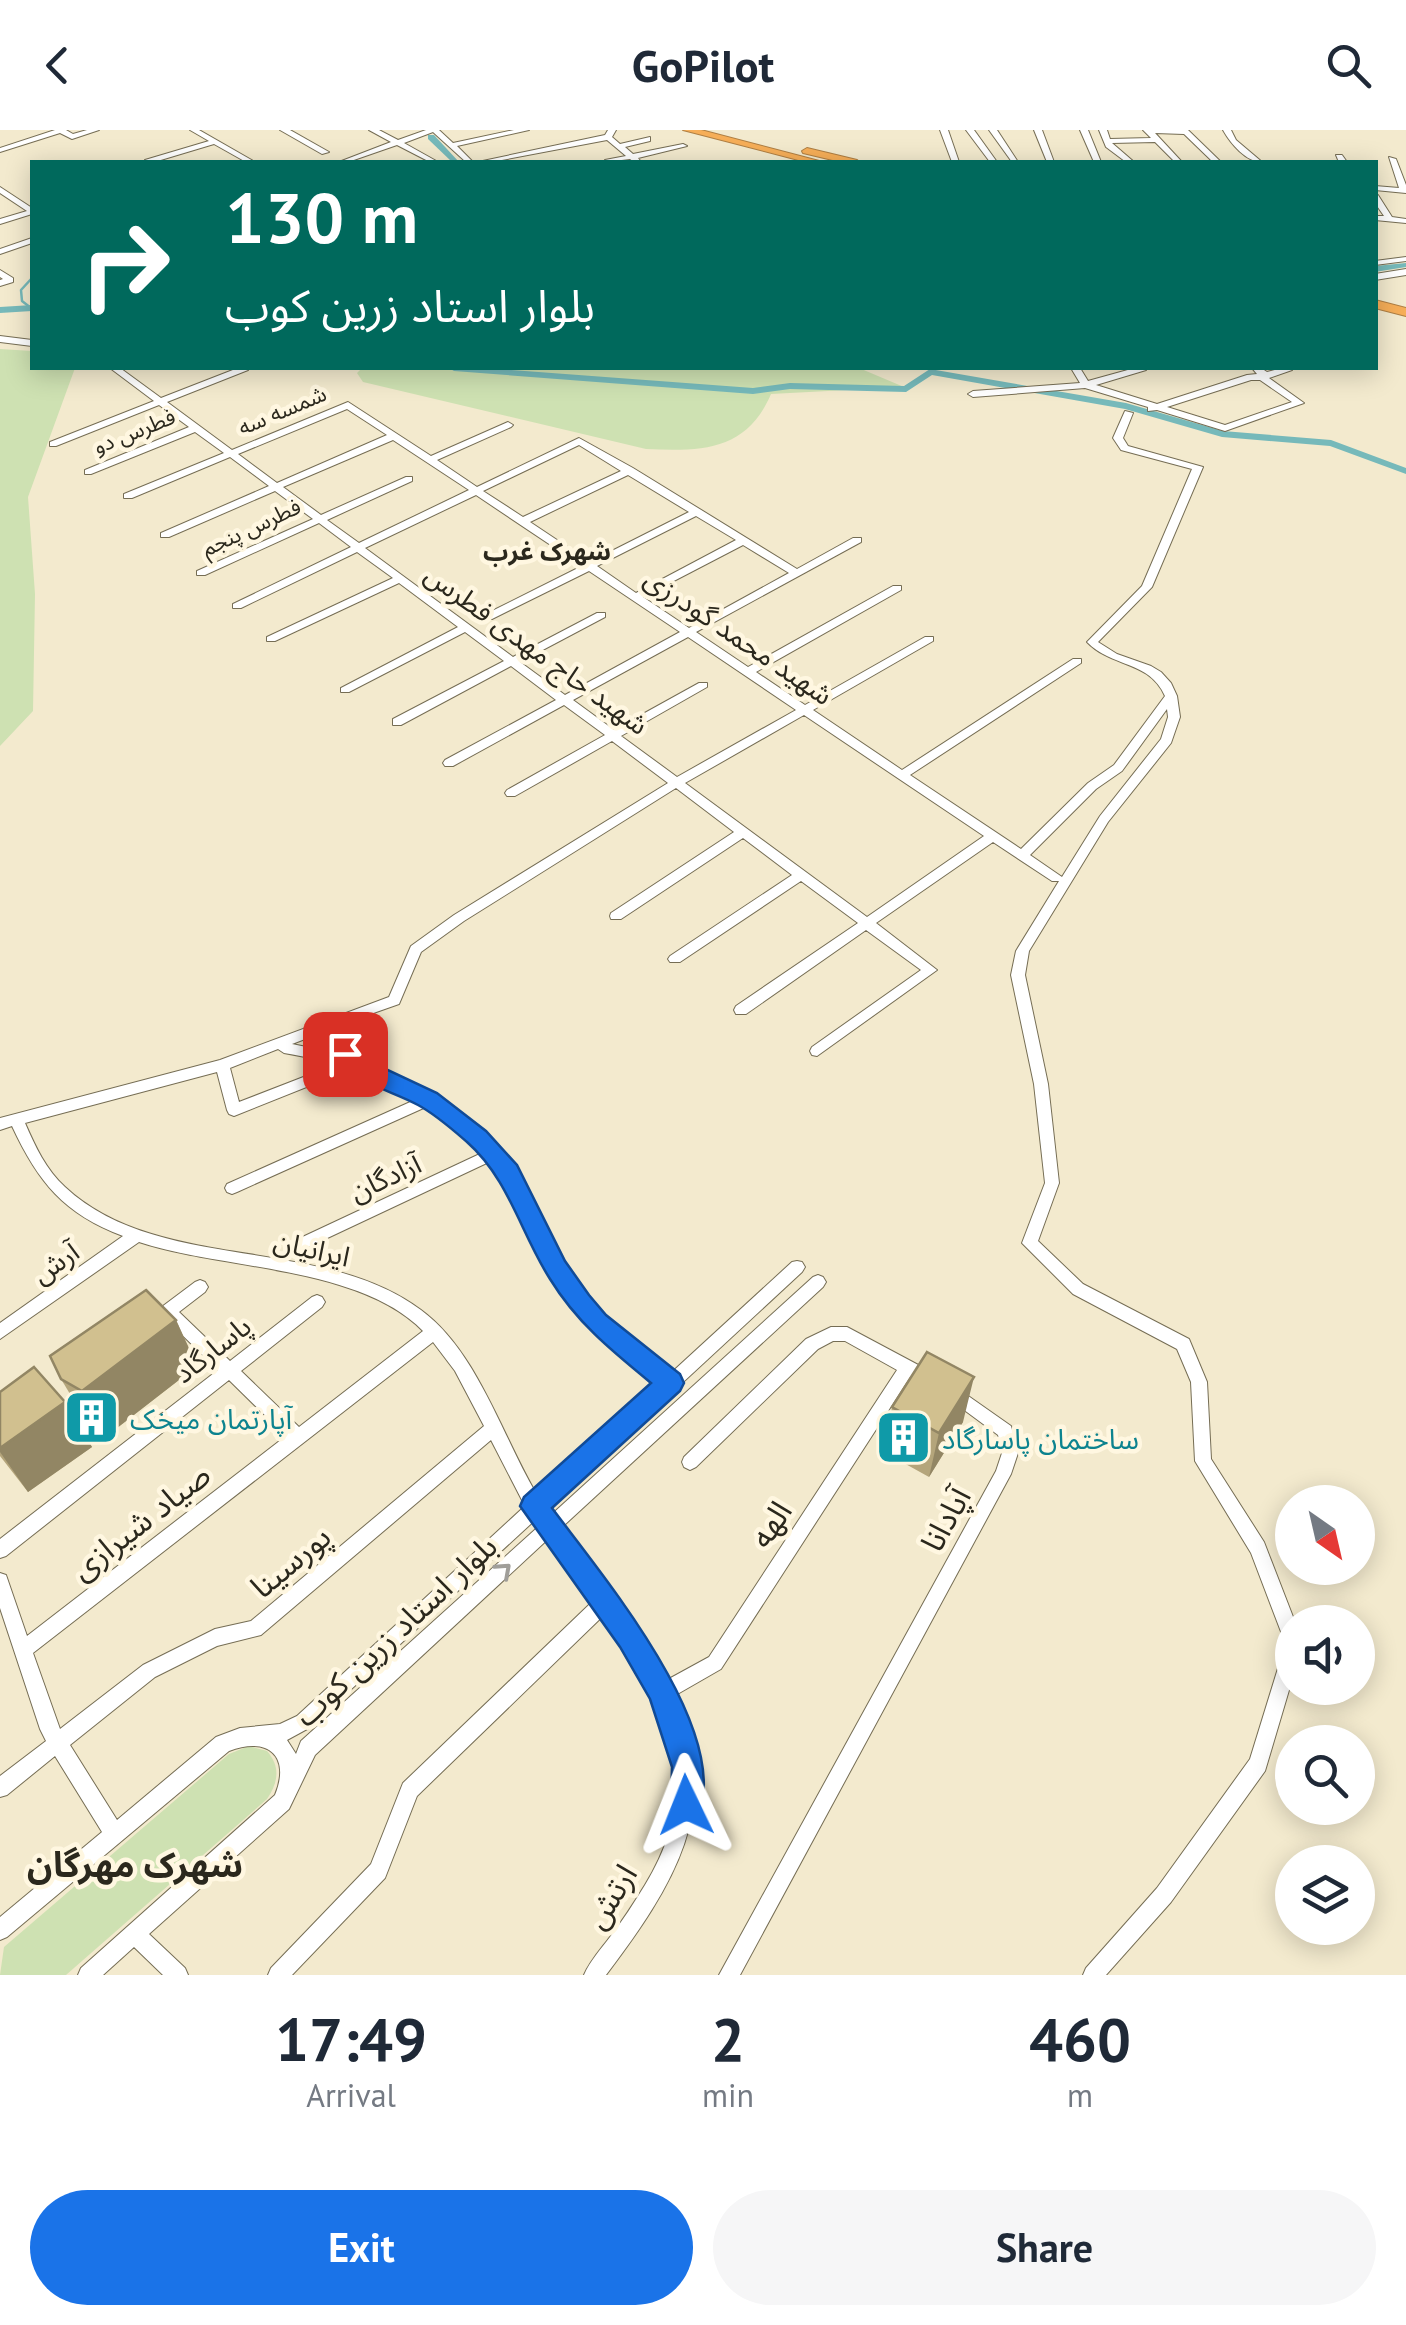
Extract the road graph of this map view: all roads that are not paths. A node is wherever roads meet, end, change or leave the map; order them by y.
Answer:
1 (61, 130) edge
2 (95, 130) edge
3 (194, 130) edge
4 (284, 130) edge
5 (373, 130) edge
6 (434, 130) edge
7 (525, 130) edge
8 (688, 130) edge
9 (724, 130) edge
10 (944, 130) edge
11 (970, 130) edge
12 (993, 130) edge
13 (1038, 130) edge
14 (1084, 130) edge
15 (1103, 130) edge
16 (1147, 130) edge
17 (1227, 130) edge
18 (1185, 131) edge
19 (610, 133) edge
20 (647, 140) dead end
21 (1154, 140) junction
22 (1108, 141) junction
23 (214, 142) junction
24 (396, 143) junction
25 (452, 145) junction
26 (620, 146) junction
27 (683, 146) dead end
28 (0, 150) edge
29 (324, 152) dead end
30 (1120, 158) edge
31 (1392, 159) dead end
32 (155, 160) edge
33 (246, 160) edge
34 (348, 160) edge
35 (431, 160) edge
36 (468, 160) edge
37 (491, 160) edge
38 (636, 160) edge
39 (809, 160) edge
40 (845, 160) edge
41 (955, 160) edge
42 (992, 160) edge
43 (1014, 160) edge
44 (1050, 160) edge
45 (1097, 160) edge
46 (1177, 160) edge
47 (1215, 160) edge
48 (1257, 160) edge
49 (1378, 176) dead end
50 (1378, 188) edge
51 (1405, 191) edge
52 (2, 192) edge
53 (1378, 201) edge
54 (30, 210) edge
55 (30, 212) edge
56 (1397, 220) edge
57 (0, 222) edge
58 (1406, 230) edge
59 (30, 241) edge
60 (0, 252) edge
61 (1406, 259) edge
62 (1379, 263) edge
63 (1406, 272) edge
64 (0, 273) edge
65 (1378, 277) edge
66 (0, 284) edge
67 (1378, 295) edge
68 (1406, 302) edge
69 (1378, 305) edge
70 (1406, 312) edge
71 (0, 343) edge
72 (30, 343) edge
73 (118, 370) edge
74 (240, 370) edge
75 (1077, 370) edge
76 (1137, 370) edge
77 (1256, 374) edge
78 (1086, 386) junction
79 (973, 394) dead end
80 (159, 400) junction
81 (348, 404) joint
82 (1151, 408) junction
83 (1128, 412) dead end
84 (508, 425) dead end
85 (196, 428) junction
86 (394, 436) junction
87 (53, 444) dead end
88 (231, 453) junction
89 (430, 460) junction
90 (630, 470) junction
91 (88, 472) dead end
92 (409, 479) dead end
93 (276, 487) junction
94 (476, 490) junction
95 (128, 496) dead end
96 (697, 512) junction
97 (319, 518) junction
98 (522, 522) junction
99 (165, 535) dead end
100 (744, 540) junction
101 (856, 540) dead end
102 (358, 548) junction
103 (590, 566) junction
104 (201, 573) dead end
105 (797, 573) junction
106 (400, 579) junction
107 (897, 588) dead end
108 (636, 597) junction
109 (238, 606) dead end
110 (601, 615) dead end
111 (488, 617) dead end
112 (466, 627) junction
113 (688, 632) junction
114 (271, 639) dead end
115 (929, 639) dead end
116 (511, 660) junction
117 (1077, 661) dead end
118 (748, 672) junction
119 (703, 685) dead end
120 (344, 690) dead end
121 (1172, 696) junction
122 (563, 699) junction
123 (805, 710) junction
124 (397, 722) dead end
125 (614, 736) junction
126 (449, 762) dead end
127 (902, 775) junction
128 (676, 783) junction
129 (511, 793) dead end
130 (743, 832) junction
131 (993, 836) junction
132 (1022, 855) junction
133 (550, 859) joint
134 (801, 875) junction
135 (1056, 878) dead end
136 (616, 916) dead end
137 (867, 924) junction
138 (675, 960) dead end
139 (394, 1000) joint
140 (742, 1010) dead end
141 (358, 1016) junction
142 (276, 1047) junction
143 (817, 1051) dead end
144 (354, 1064) junction
145 (222, 1065) junction
146 (318, 1076) dead end
147 (429, 1100) junction
148 (8, 1122) edge
149 (493, 1154) junction
150 (232, 1188) dead end
151 (138, 1234) junction
152 (299, 1245) dead end
153 (797, 1267) dead end
154 (818, 1282) dead end
155 (200, 1287) dead end
156 (317, 1302) dead end
157 (168, 1311) junction
158 (435, 1331) junction
159 (0, 1332) edge
160 (137, 1335) edge
161 (908, 1368) junction
162 (230, 1370) junction
163 (670, 1383) junction
164 (493, 1428) junction
165 (298, 1436) junction
166 (690, 1462) dead end
167 (534, 1506) junction
168 (550, 1528) junction
169 (0, 1550) edge
170 (0, 1581) edge
171 (605, 1602) junction
172 (1280, 1605) edge
173 (24, 1649) junction
174 (663, 1692) junction
175 (1276, 1705) edge
176 (258, 1734) junction
177 (58, 1744) junction
178 (290, 1787) junction
179 (0, 1788) edge
180 (114, 1834) junction
181 (0, 1930) edge
182 (135, 1935) junction
183 (88, 1975) edge
184 (178, 1975) edge
185 (278, 1975) edge
186 (594, 1975) edge
187 (729, 1975) edge
188 (1092, 1975) edge

1 - 2 street
1 - 28 street
3 - 23 street
4 - 29 street
5 - 24 street
6 - 24 street
6 - 25 street
7 - 25 street
8 - 39 highway
9 - 40 highway
10 - 41 street
11 - 42 street
12 - 43 street
13 - 44 street
14 - 45 street
15 - 22 street
16 - 18 street
16 - 21 street
17 - 48 street
18 - 47 street
19 - 26 street
19 - 37 street
20 - 26 street
21 - 22 street
21 - 46 street
22 - 30 street
23 - 32 street
23 - 33 street
24 - 34 street
24 - 35 street
25 - 36 street
26 - 38 street
27 - 38 street
31 - 51 street
49 - 50 street
50 - 51 street
52 - 54 street
53 - 56 street
55 - 57 street
56 - 58 street
59 - 60 street
61 - 62 street
63 - 65 street
64 - 66 street
67 - 68 highway
69 - 70 highway
71 - 72 street
73 - 80 street, شهید حاج مهدی فطرس
74 - 80 street
75 - 78 street
76 - 78 street
77 - 82 street
77 - 82 street
78 - 79 street
78 - 82 street
80 - 85 street, شهید حاج مهدی فطرس
80 - 87 street
81 - 86 street, شهید محمد گودرزی
81 - 88 street, شمسه سه
83 - 121 street
84 - 89 street
85 - 88 street, شهید حاج مهدی فطرس
85 - 91 street, فطرس دو
86 - 89 street, شهید محمد گودرزی
86 - 93 street
88 - 93 street, شهید حاج مهدی فطرس
88 - 95 street, شمسه سه
89 - 94 street, شهید محمد گودرزی
90 - 94 street
90 - 96 street
90 - 98 street
92 - 97 street
93 - 97 street, شهید حاج مهدی فطرس
93 - 99 street
94 - 98 street, شهید محمد گودرزی
94 - 102 street
96 - 100 street
96 - 103 street
97 - 102 street, شهید حاج مهدی فطرس
97 - 104 street, فطرس پنجم
98 - 103 street, شهید محمد گودرزی
100 - 105 street
100 - 108 street
101 - 105 street
102 - 106 street, شهید حاج مهدی فطرس
102 - 109 street
103 - 108 street, شهید محمد گودرزی
103 - 111 street
105 - 113 street
106 - 112 street, شهید حاج مهدی فطرس
106 - 114 street
107 - 118 street
108 - 113 street, شهید محمد گودرزی
110 - 116 street
112 - 116 street, شهید حاج مهدی فطرس
112 - 120 street
113 - 118 street, شهید محمد گودرزی
113 - 122 street
115 - 123 street
116 - 122 street, شهید حاج مهدی فطرس
116 - 124 street
117 - 127 street
118 - 123 street, شهید محمد گودرزی
119 - 125 street
121 - 132 street
121 - 172 street
122 - 125 street, شهید حاج مهدی فطرس
122 - 126 street
123 - 127 street, شهید محمد گودرزی
123 - 128 street
125 - 128 street, شهید حاج مهدی فطرس
125 - 129 street
127 - 131 street, شهید محمد گودرزی
128 - 130 street, شهید حاج مهدی فطرس
128 - 133 street
130 - 134 street, شهید حاج مهدی فطرس
130 - 136 street
131 - 132 street, شهید محمد گودرزی
131 - 137 street
132 - 135 street, شهید محمد گودرزی
133 - 139 street
134 - 137 street, شهید حاج مهدی فطرس
134 - 138 street
137 - 140 street
137 - 143 street, شهید حاج مهدی فطرس
139 - 141 street
141 - 142 street
141 - 144 street
142 - 144 street
142 - 145 street
144 - 147 street
145 - 146 street
145 - 148 street
147 - 149 street
147 - 150 street
148 - 151 street, ایرانیان
149 - 152 street, آزادگان
149 - 163 street
151 - 158 street, ایرانیان
151 - 159 street, آرش
153 - 163 street, بلوار استاد زرین کوب
154 - 168 street, بلوار استاد زرین کوب
155 - 157 street
156 - 162 street, پاسارگاد
157 - 160 street
157 - 162 street
158 - 164 street, ایرانیان
158 - 165 street, صیاد شیرازی
161 - 166 street, آپادانا
161 - 174 street, الهه
161 - 187 street, آپادانا
162 - 165 street
162 - 169 street, پاسارگاد
163 - 167 street, بلوار استاد زرین کوب
164 - 167 street, ایرانیان
164 - 177 street, پورسینا
165 - 173 street, صیاد شیرازی
167 - 168 street, ایرانیان
167 - 176 street, بلوار استاد زرین کوب
168 - 171 street, ارتش
178 -> 168 street, بلوار استاد زرین کوب
170 - 173 street
171 - 174 street, ارتش
171 - 185 street
173 - 177 street
174 - 186 street, ارتش
175 - 188 street
176 - 178 street
176 - 180 street, بلوار استاد زرین کوب
177 - 179 street, پورسینا
177 - 180 street
178 - 182 street, بلوار استاد زرین کوب
180 - 181 street, بلوار استاد زرین کوب
182 - 183 street, بلوار استاد زرین کوب
182 - 184 street

